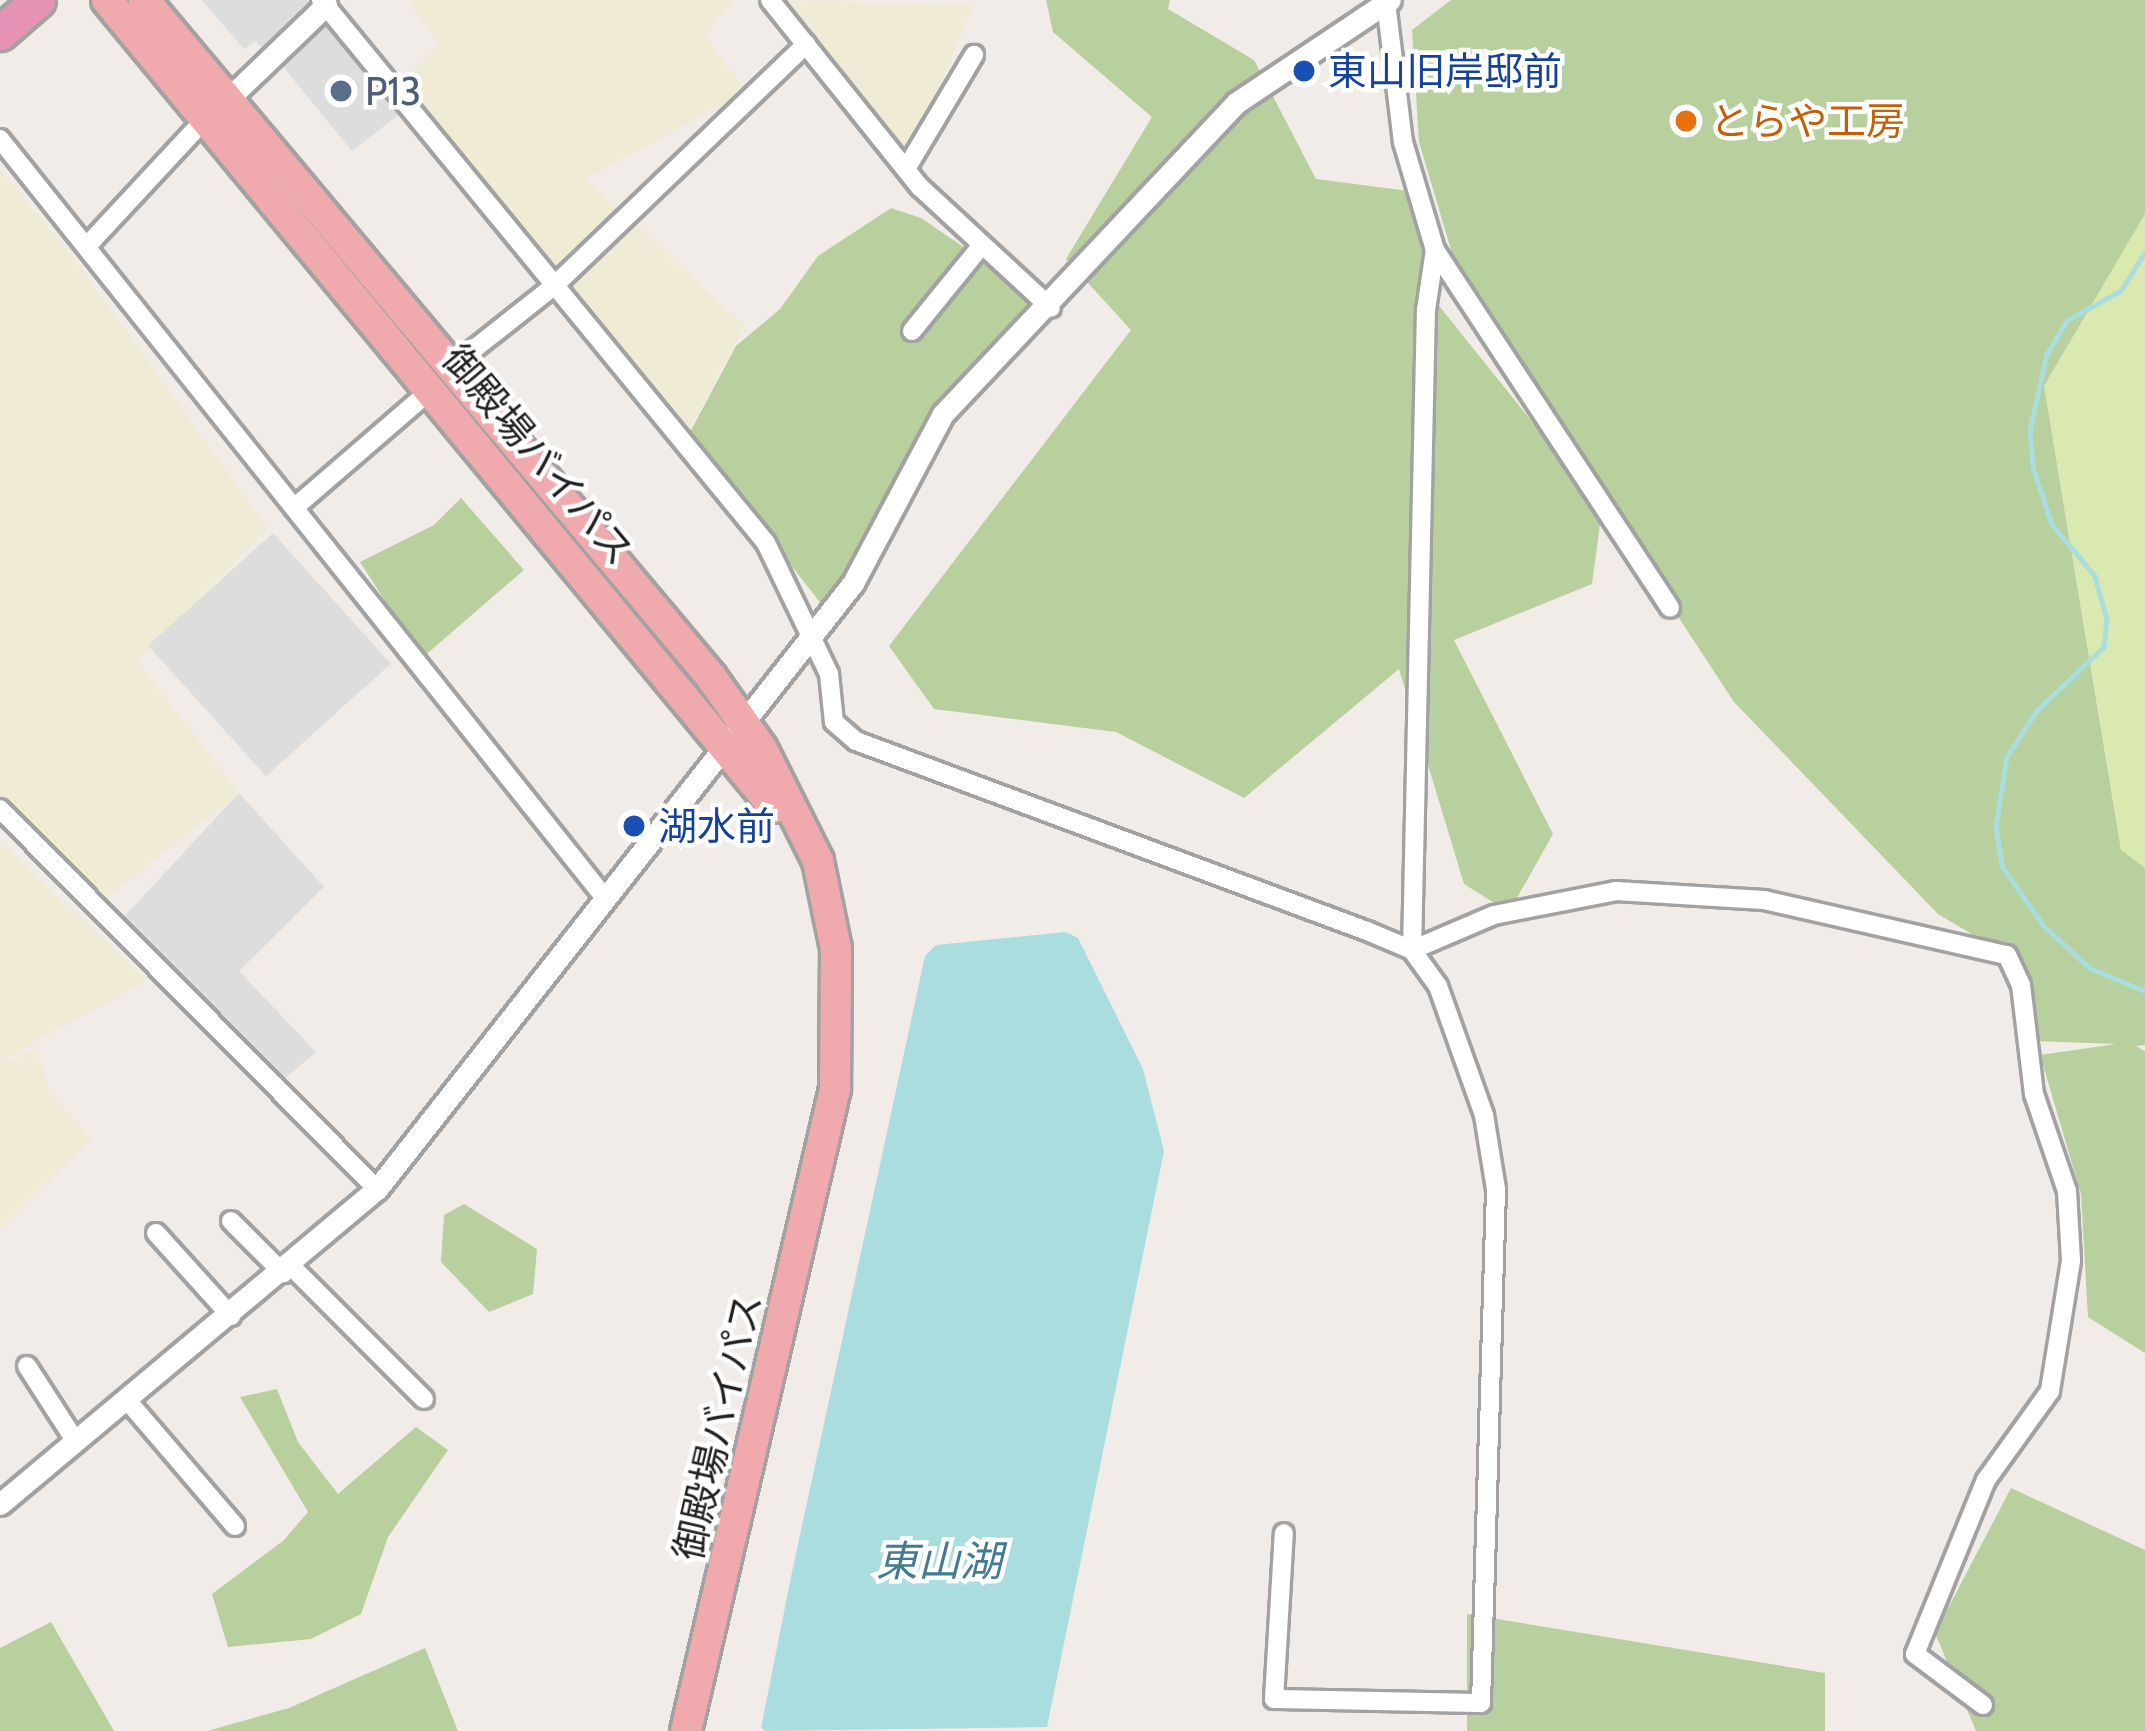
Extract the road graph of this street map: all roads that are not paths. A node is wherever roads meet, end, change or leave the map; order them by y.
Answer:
1 (38, 0) edge
2 (107, 0) edge
3 (143, 0) edge
4 (770, 0) edge
5 (1388, 1) edge
6 (325, 2) edge
7 (0, 33) edge
8 (806, 44) junction
9 (974, 55) dead end
10 (217, 108) junction
11 (0, 139) edge
12 (905, 170) junction
13 (982, 245) junction
14 (87, 246) junction
15 (1435, 250) junction
16 (555, 285) junction
17 (1051, 308) junction
18 (912, 331) dead end
19 (441, 378) junction
20 (294, 508) junction
21 (1670, 608) dead end
22 (812, 632) junction
23 (733, 728) junction
24 (0, 809) edge
25 (605, 898) junction
26 (1412, 950) junction
27 (377, 1189) junction
28 (231, 1222) dead end
29 (156, 1233) dead end
30 (287, 1270) junction
31 (231, 1316) junction
32 (27, 1366) dead end
33 (424, 1399) dead end
34 (127, 1400) junction
35 (76, 1442) junction
36 (0, 1504) edge
37 (235, 1526) dead end
38 (1284, 1533) dead end
39 (1983, 1705) dead end
40 (686, 1731) edge

1 - 7 highway
2 - 10 highway, 御殿場バイパス
3 - 10 highway, 御殿場バイパス
4 - 8 street
5 - 15 street
5 - 17 street
6 - 10 street
6 - 16 street
8 - 12 street
8 - 16 street
9 - 12 street
10 - 14 street
10 - 19 highway, 御殿場バイパス
11 - 14 street
12 - 13 street
13 - 17 street
13 - 18 street
14 - 20 street
15 - 21 street
15 - 26 street
16 - 19 street
16 - 22 street
17 - 22 street
19 - 20 street
19 - 23 highway, 御殿場バイパス
20 - 25 street
22 - 23 street
22 - 26 street
23 - 25 street
23 - 40 highway, 御殿場バイパス
24 - 27 street
25 - 27 street
26 - 38 street
26 - 39 street
27 - 30 street
28 - 30 street
29 - 31 street
30 - 31 street
30 - 33 street
31 - 34 street
32 - 35 street
34 - 35 street
34 - 37 street
35 - 36 street

